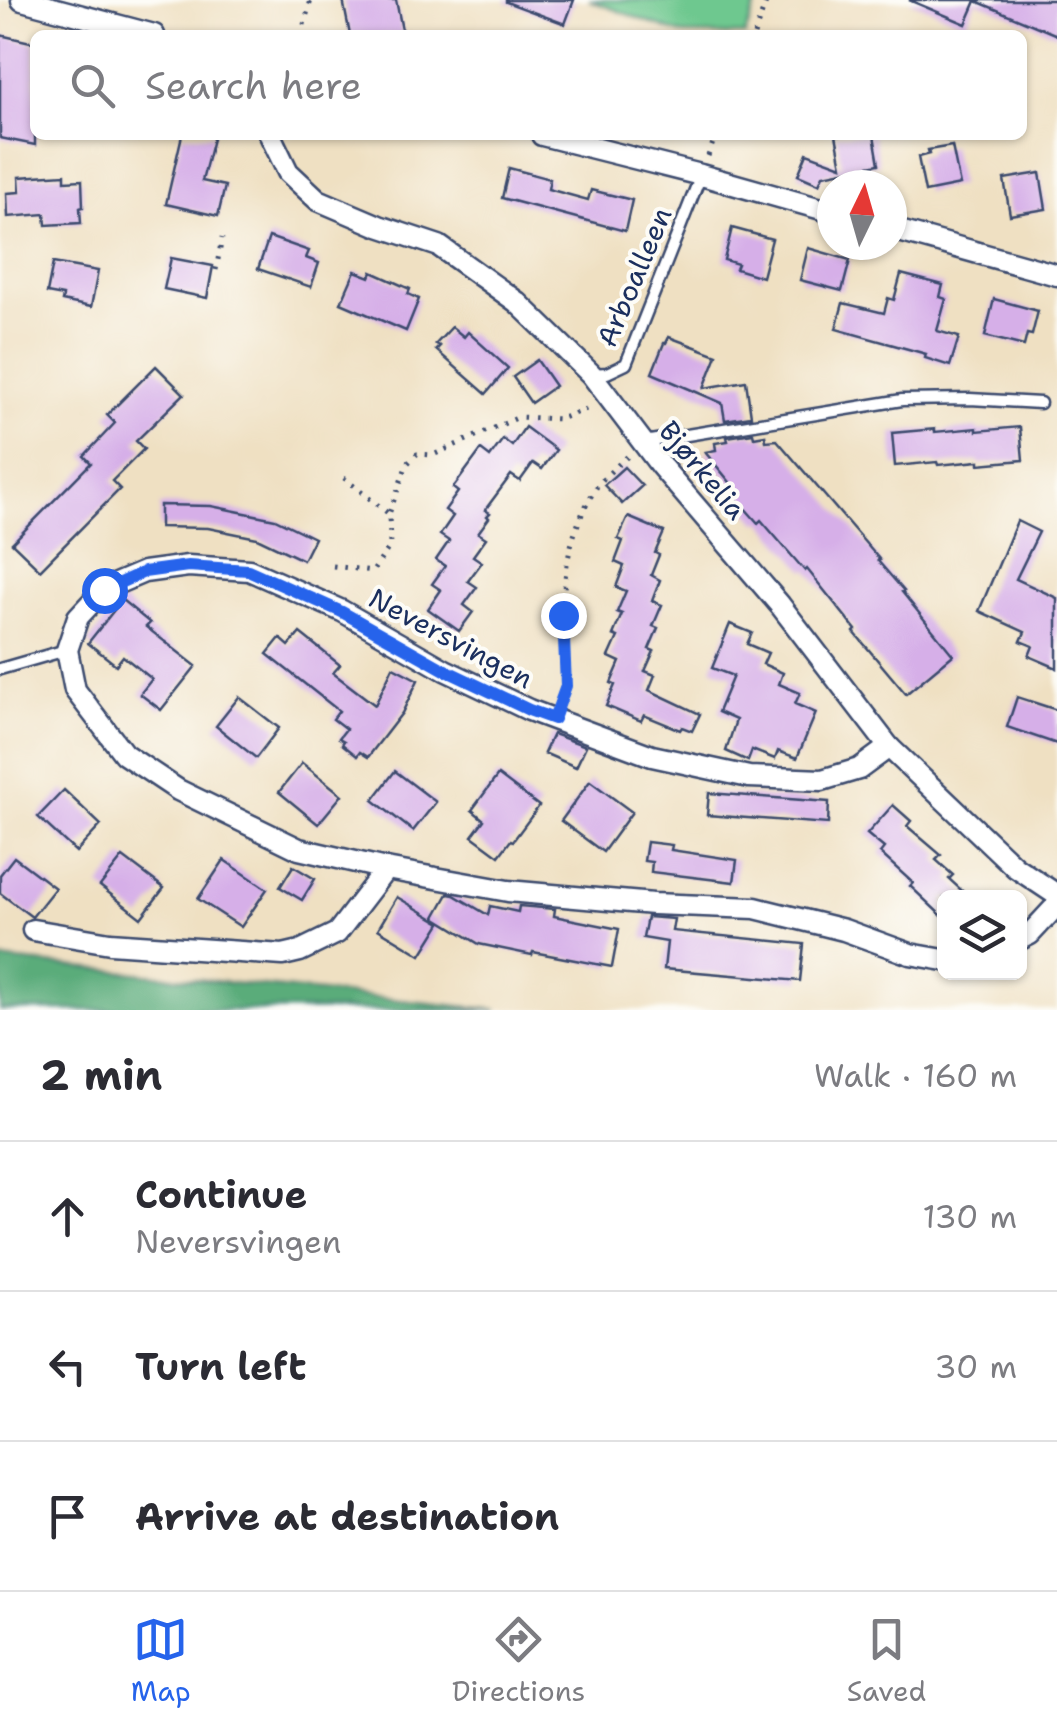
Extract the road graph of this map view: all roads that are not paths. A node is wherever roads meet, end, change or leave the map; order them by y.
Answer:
1 (22, 0) edge
2 (135, 30) edge
3 (272, 140) edge
4 (562, 140) edge
5 (700, 175) junction
6 (817, 208) edge
7 (907, 232) edge
8 (1057, 275) edge
9 (590, 374) junction
10 (1040, 404) dead end
11 (643, 442) junction
12 (67, 650) junction
13 (0, 669) edge
14 (890, 747) junction
15 (386, 870) junction
16 (1057, 895) edge
17 (1057, 905) edge
18 (32, 930) dead end
19 (1027, 936) edge
20 (937, 959) edge

1 - 2 street
3 - 9 street, Bjørkelia
4 - 5 street
5 - 6 street
5 - 9 lane, Arboalleen
7 - 8 street
9 - 11 street, Bjørkelia
10 - 11 lane
11 - 14 street, Bjørkelia
12 - 13 lane
12 - 14 street, Neversvingen
12 - 15 street
14 - 16 street, Bjørkelia
15 - 18 street
15 - 20 street
17 - 19 street

